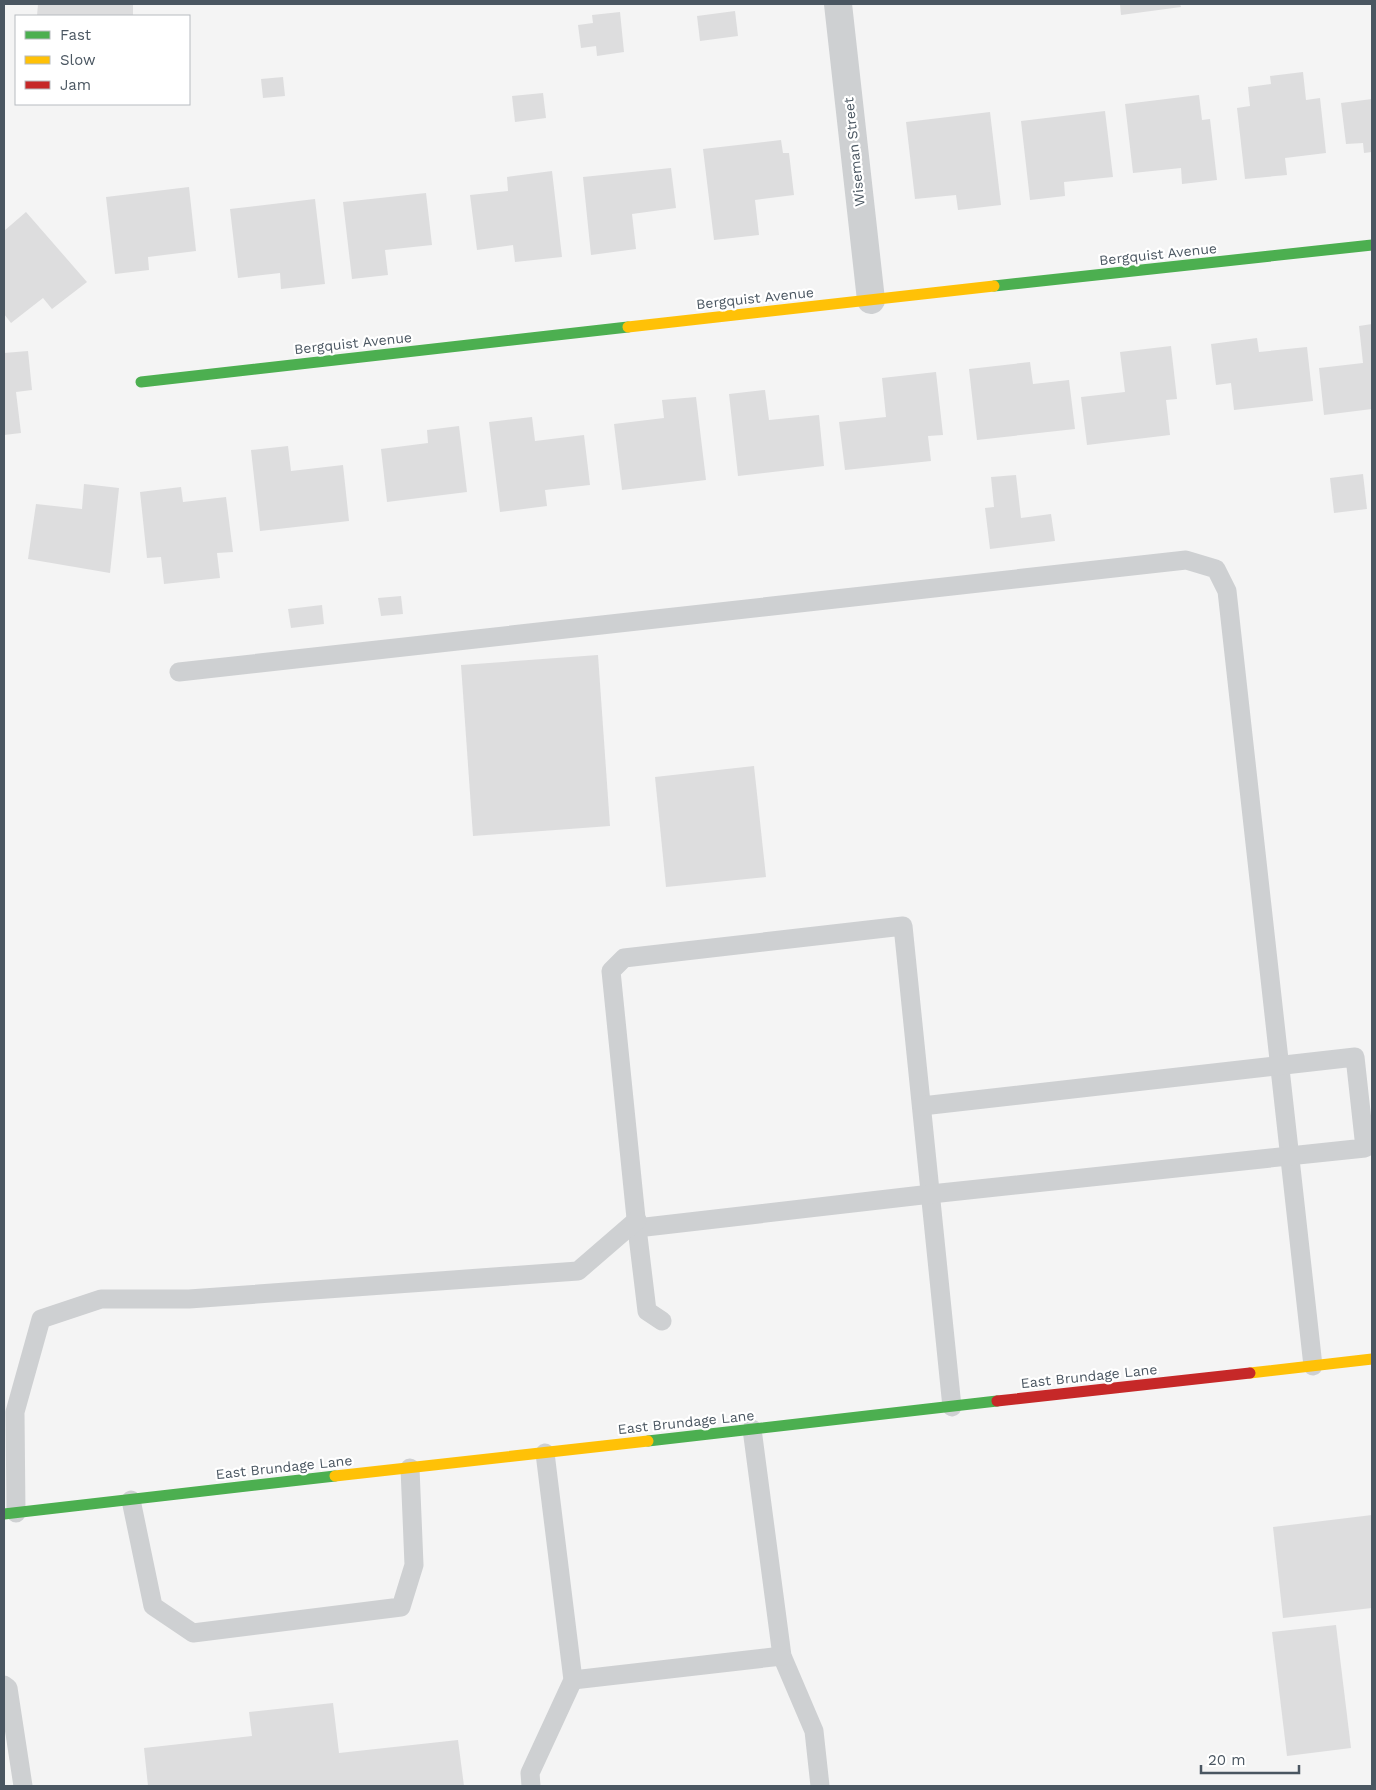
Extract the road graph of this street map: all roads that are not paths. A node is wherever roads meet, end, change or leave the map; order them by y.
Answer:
1 (838, 4) edge
2 (1372, 246) edge
3 (870, 300) junction
4 (142, 382) dead end
5 (179, 672) dead end
6 (1280, 1066) junction
7 (922, 1106) junction
8 (1289, 1156) junction
9 (931, 1194) junction
10 (637, 1224) junction
11 (662, 1321) dead end
12 (1372, 1358) edge
13 (1313, 1366) junction
14 (952, 1407) junction
15 (752, 1430) junction
16 (545, 1453) junction
17 (410, 1468) junction
18 (132, 1500) junction
19 (10, 1514) edge
20 (782, 1656) junction
21 (573, 1680) junction
22 (4, 1685) edge
23 (23, 1786) edge
24 (531, 1786) edge
25 (820, 1786) edge

1 - 3 street, Wiseman Street
2 - 3 main road, Bergquist Avenue
3 - 4 main road, Bergquist Avenue
5 - 6 lane
6 - 7 lane
6 - 8 lane
6 - 8 lane
7 - 9 lane
7 - 10 lane
8 - 9 lane
8 - 13 lane
9 - 10 lane
9 - 14 lane
10 - 11 lane
10 - 19 lane
12 - 13 main road, East Brundage Lane
13 - 14 main road, East Brundage Lane
14 - 15 main road, East Brundage Lane
15 - 16 main road, East Brundage Lane
15 - 20 lane
16 - 17 main road, East Brundage Lane
16 - 21 lane
17 - 18 main road, East Brundage Lane
17 - 18 lane
18 - 19 main road, East Brundage Lane
20 - 21 lane
20 - 25 lane
21 - 24 lane
22 - 23 lane

